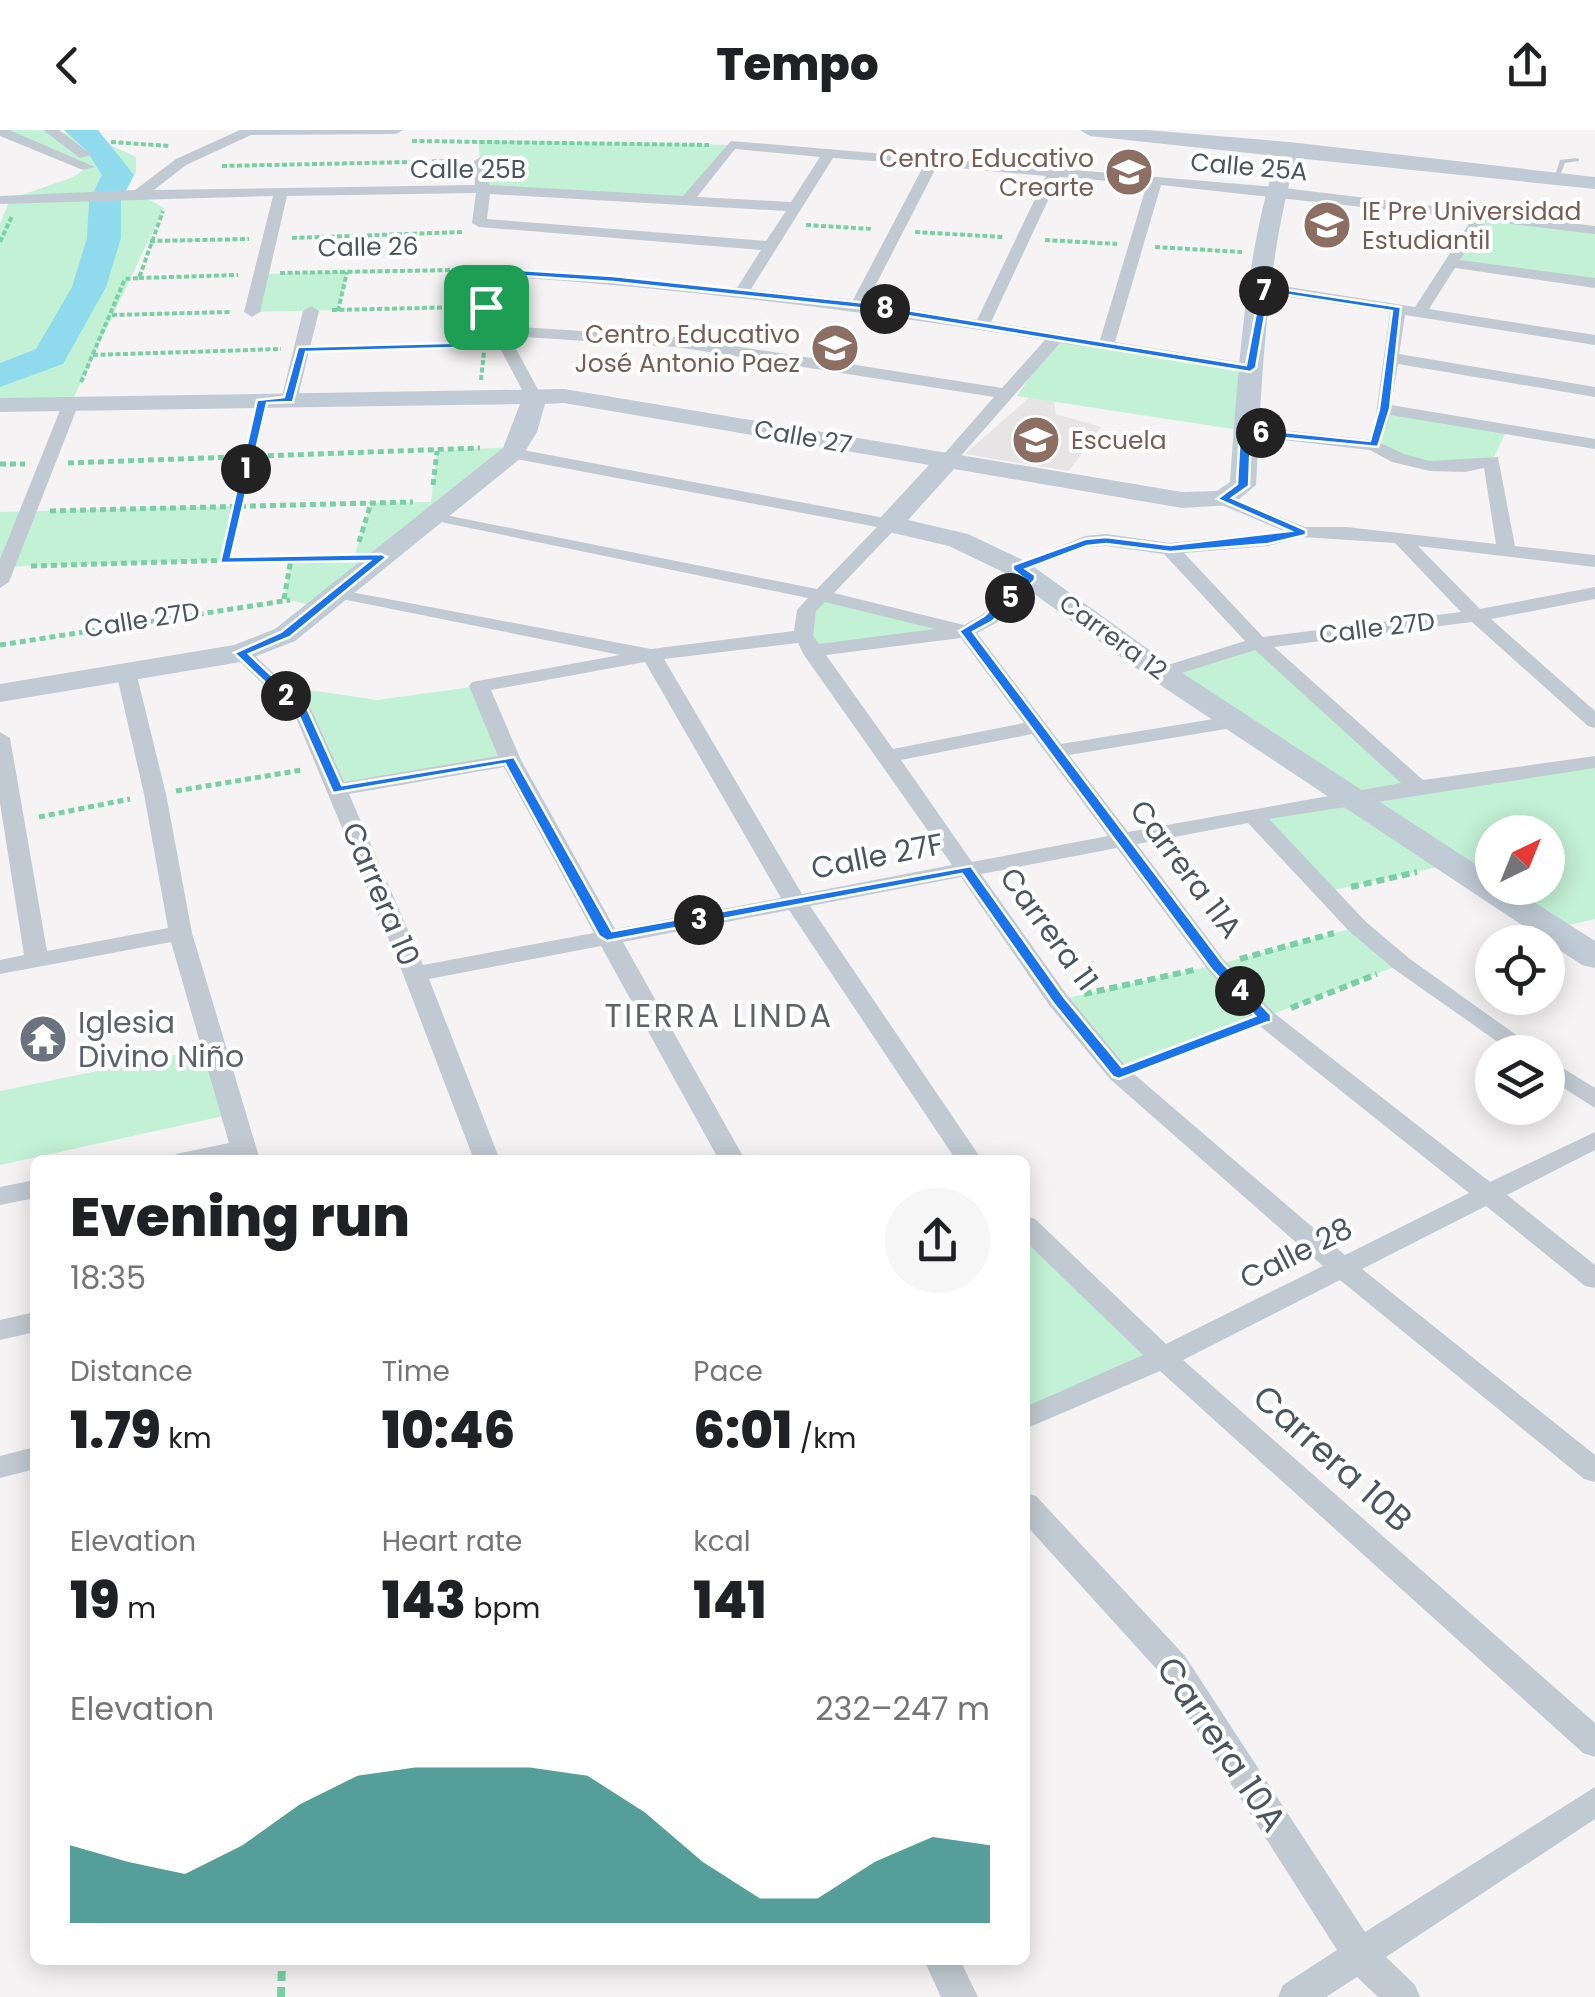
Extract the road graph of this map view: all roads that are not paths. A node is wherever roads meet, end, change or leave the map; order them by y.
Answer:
1 (50, 130) edge
2 (396, 130) edge
3 (1090, 130) edge
4 (250, 131) edge
5 (362, 131) edge
6 (0, 132) edge
7 (1289, 148) junction
8 (829, 153) junction
9 (1577, 160) dead end
10 (481, 161) road end
11 (932, 163) junction
12 (88, 168) junction
13 (1054, 173) junction
14 (1556, 178) junction
15 (0, 181) edge
16 (1155, 181) junction
17 (1595, 182) edge
18 (483, 189) junction
19 (1276, 191) junction
20 (25, 192) junction
21 (136, 194) junction
22 (281, 194) junction
23 (5, 200) edge
24 (687, 200) junction
25 (796, 207) junction
26 (1482, 216) junction
27 (1595, 230) edge
28 (771, 246) junction
29 (1452, 262) junction
30 (1595, 283) edge
31 (1264, 288) junction
32 (742, 291) junction
33 (858, 305) junction
34 (1398, 309) junction
35 (312, 310) dead end
36 (252, 312) dead end
37 (1420, 312) junction
38 (982, 325) junction
39 (502, 331) junction
40 (1056, 337) junction
41 (1595, 340) edge
42 (1106, 345) junction
43 (1391, 358) junction
44 (1250, 368) junction
45 (1595, 392) edge
46 (532, 394) junction
47 (1006, 394) junction
48 (289, 400) junction
49 (72, 403) junction
50 (0, 404) edge
51 (1384, 409) junction
52 (1246, 431) junction
53 (1595, 444) edge
54 (1374, 445) junction
55 (514, 450) junction
56 (946, 462) junction
57 (1223, 499) junction
58 (441, 506) junction
59 (890, 524) junction
60 (1302, 532) junction
61 (1400, 538) junction
62 (1170, 549) junction
63 (1506, 550) junction
64 (1595, 562) edge
65 (1024, 572) junction
66 (4, 574) edge
67 (337, 592) junction
68 (1595, 593) edge
69 (819, 596) junction
70 (1476, 616) junction
71 (966, 631) junction
72 (807, 643) junction
73 (1258, 643) junction
74 (240, 653) junction
75 (652, 655) junction
76 (126, 672) junction
77 (1162, 673) junction
78 (0, 693) edge
79 (1238, 721) junction
80 (1595, 722) edge
81 (1034, 727) junction
82 (0, 738) edge
83 (1054, 752) junction
84 (886, 757) junction
85 (510, 760) junction
86 (1595, 762) edge
87 (1418, 787) junction
88 (338, 790) junction
89 (1350, 797) junction
90 (1256, 818) junction
91 (1127, 842) junction
92 (966, 869) junction
93 (796, 902) junction
94 (180, 933) junction
95 (607, 936) junction
96 (1595, 958) edge
97 (37, 960) junction
98 (0, 968) edge
99 (415, 974) junction
100 (1504, 1035) edge
101 (1565, 1078) edge
102 (1595, 1100) edge
103 (1595, 1140) edge
104 (245, 1154) edge
105 (485, 1155) edge
106 (729, 1155) edge
107 (966, 1155) edge
108 (30, 1191) edge
109 (1485, 1194) junction
110 (0, 1196) edge
111 (1030, 1229) edge
112 (1342, 1266) junction
113 (1595, 1279) edge
114 (30, 1323) edge
115 (0, 1330) edge
116 (1164, 1358) junction
117 (1030, 1417) edge
118 (30, 1459) edge
119 (0, 1467) edge
120 (1595, 1471) edge
121 (1030, 1509) edge
122 (1595, 1743) edge
123 (1595, 1801) edge
124 (1360, 1955) junction
125 (944, 1965) edge
126 (960, 1997) edge
127 (1296, 1997) edge
128 (1402, 1997) edge

1 - 12 street
2 - 5 street
3 - 7 street
4 - 5 street
4 - 21 street
6 - 12 street
7 - 14 street
7 - 19 street
8 - 11 street, Calle 25A
8 - 24 street, Calle 25A
8 - 25 street
9 - 14 lane
10 - 18 street
11 - 13 street, Calle 25A
11 - 33 street
12 - 20 street
13 - 16 street, Calle 25A
13 - 38 street
14 - 17 street
15 - 20 street
16 - 19 street, Calle 25A
16 - 42 street
18 - 22 street, Calle 25B
18 - 24 street, Calle 25B
18 - 28 street
19 - 26 street, Calle 25A
19 - 31 street
20 - 23 street
21 - 22 street, Calle 25B
21 - 23 street, Calle 25B
22 - 36 street
24 - 25 street, Calle 25B
25 - 28 street
26 - 27 street, Calle 25A
26 - 29 street
28 - 32 street
29 - 30 street
29 - 37 street
31 - 34 street
31 - 44 street
32 - 33 street
32 - 39 street
33 - 38 street
34 - 37 street
34 - 43 street
35 - 48 street
37 - 41 street
38 - 40 street
39 - 46 street
39 - 47 street
40 - 42 street
40 - 47 street
42 - 44 street
43 - 45 street
43 - 51 street
44 - 52 street
46 - 48 street, Calle 27
46 - 55 street
46 - 56 street, Calle 27
47 - 56 street
48 - 49 street, Calle 27
49 - 50 street, Calle 27
49 - 66 street
51 - 53 street
51 - 54 street
52 - 54 street
52 - 57 street
54 - 63 street
55 - 58 street
55 - 59 street, Carrera 12
56 - 57 street, Calle 27
56 - 59 street
57 - 60 street, Calle 27
58 - 67 street
58 - 69 street
59 - 65 street, Carrera 12
59 - 69 street
60 - 61 street, Calle 27
60 - 62 street
61 - 63 street, Calle 27
61 - 70 street
62 - 65 street
62 - 73 street
63 - 64 street, Calle 27
65 - 71 street
65 - 77 street, Carrera 12
67 - 74 street
67 - 75 street
68 - 70 street, Calle 27D
69 - 71 street
69 - 72 street
70 - 73 street, Calle 27D
70 - 80 street
71 - 72 street
71 - 81 street, Carrera 11A
72 - 75 street
72 - 84 street, Carrera 11
73 - 77 street, Calle 27D
73 - 87 street
74 - 76 street, Calle 27D
74 - 88 street, Carrera 10
75 - 85 street
75 - 93 street
76 - 78 street, Calle 27D
76 - 94 street
77 - 79 street, Carrera 12
79 - 83 street
79 - 89 street, Carrera 12
81 - 83 street, Carrera 11A
81 - 84 street
82 - 97 street
83 - 91 street, Carrera 11A
84 - 92 street, Carrera 11
85 - 88 street
85 - 95 street
86 - 87 street, Calle 27F
87 - 89 street, Calle 27F
88 - 99 street, Carrera 10
89 - 90 street, Calle 27F
89 - 96 street, Carrera 12
90 - 91 street, Calle 27F
90 - 100 street
91 - 92 street, Calle 27F
91 - 109 street, Carrera 11A
92 - 93 street, Calle 27F
92 - 112 street, Carrera 11
93 - 95 street, Calle 27F
93 - 107 street
94 - 97 street
94 - 104 street
95 - 99 street, Calle 27F
95 - 106 street
97 - 98 street
99 - 105 street, Carrera 10
101 - 102 street
103 - 109 street, Calle 28
108 - 110 street
109 - 112 street, Calle 28
109 - 113 street, Carrera 11A
111 - 116 street, Carrera 10B
112 - 116 street, Calle 28
112 - 120 street, Carrera 11
114 - 115 street
116 - 117 street, Calle 28
116 - 122 street, Carrera 10B
118 - 119 street
121 - 124 street, Carrera 10A
123 - 124 street
124 - 127 street
124 - 128 street, Carrera 10A
125 - 126 street

